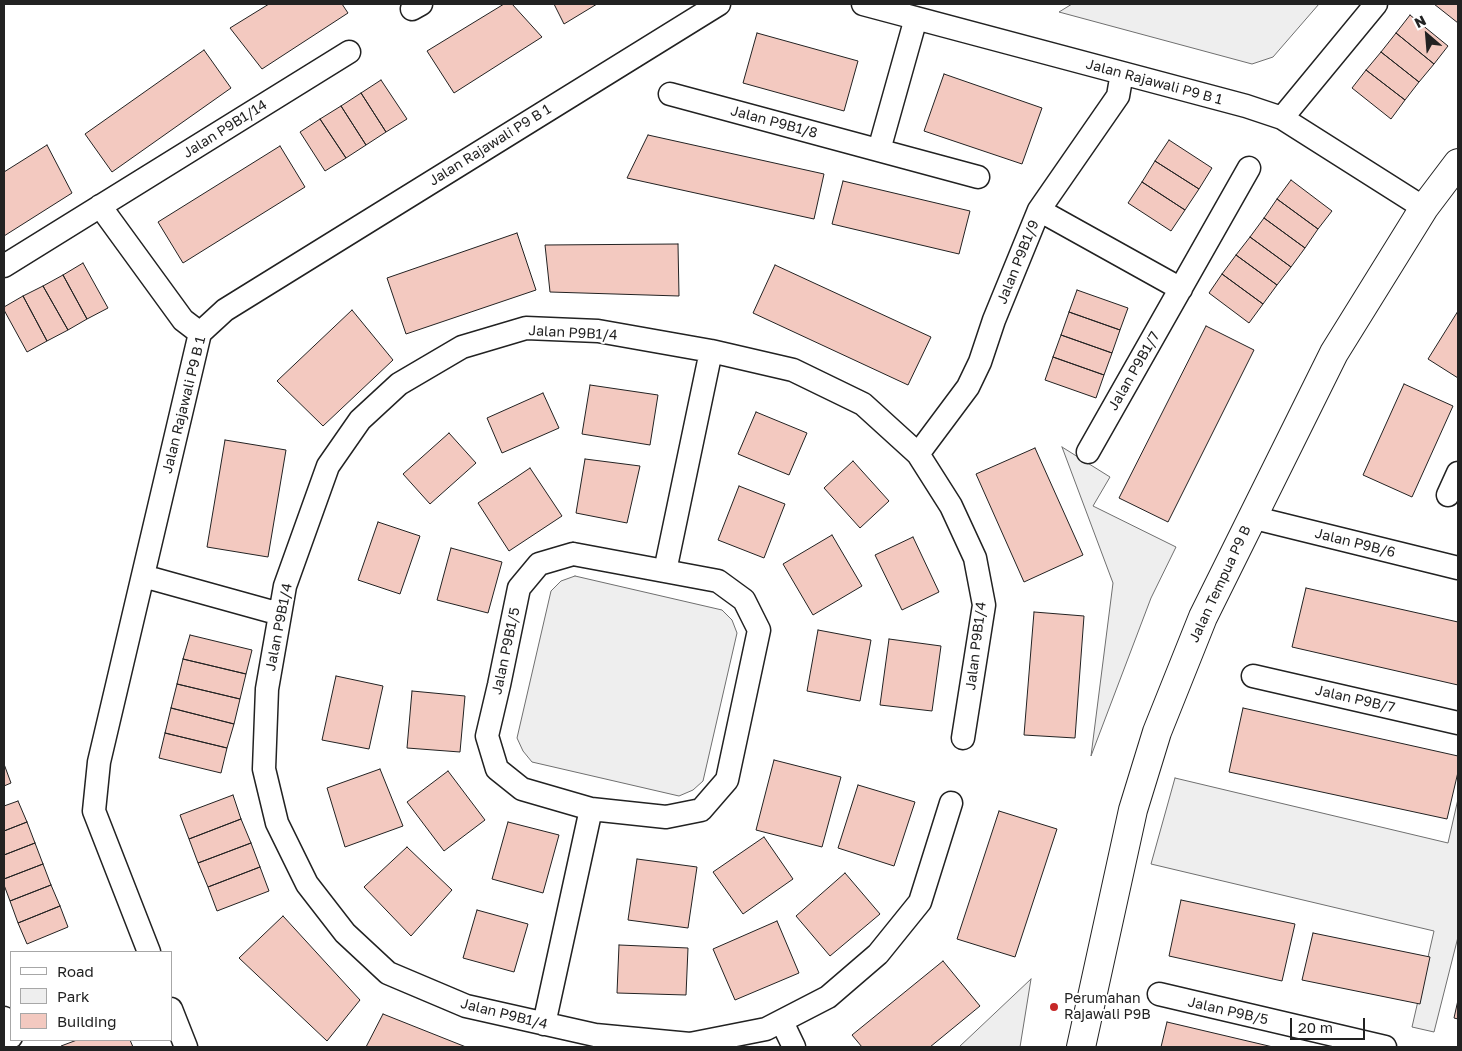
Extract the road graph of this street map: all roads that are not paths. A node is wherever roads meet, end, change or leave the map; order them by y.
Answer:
1 (719, 4) edge
2 (863, 4) edge
3 (1376, 4) edge
4 (916, 18) junction
5 (349, 52) dead end
6 (1122, 73) junction
7 (670, 94) dead end
8 (1282, 118) junction
9 (879, 150) junction
10 (1458, 163) edge
11 (1249, 168) dead end
12 (978, 177) dead end
13 (100, 206) junction
14 (1424, 208) junction
15 (1039, 210) junction
16 (4, 266) edge
17 (1180, 289) junction
18 (200, 333) junction
19 (711, 351) junction
20 (1088, 452) dead end
21 (918, 454) junction
22 (1458, 473) edge
23 (1448, 495) dead end
24 (1251, 517) junction
25 (1458, 568) edge
26 (665, 571) junction
27 (143, 576) junction
28 (280, 614) junction
29 (1253, 676) dead end
30 (1458, 723) edge
31 (963, 738) dead end
32 (951, 803) dead end
33 (591, 809) junction
34 (149, 951) edge
35 (1158, 994) dead end
36 (172, 1012) edge
37 (4, 1018) edge
38 (782, 1022) junction
39 (544, 1024) junction
40 (10, 1033) edge
41 (186, 1047) edge
42 (794, 1047) edge
43 (1081, 1047) edge
44 (1385, 1047) edge

1 - 18 street, Jalan Rajawali P9 B 1
2 - 4 street, Jalan Rajawali P9 B 1
3 - 8 street
4 - 6 street, Jalan Rajawali P9 B 1
4 - 9 street
5 - 13 street, Jalan P9B1/14
6 - 8 street, Jalan Rajawali P9 B 1
6 - 15 street, Jalan P9B1/9
7 - 9 street, Jalan P9B1/8
8 - 14 street, Jalan Rajawali P9 B 1
9 - 12 street, Jalan P9B1/8
10 - 14 street, Jalan Tempua P9 B
11 - 17 street, Jalan P9B1/7
13 - 16 street, Jalan P9B1/14
13 - 18 street
14 - 24 street, Jalan Tempua P9 B
15 - 17 street
15 - 21 street, Jalan P9B1/9
17 - 20 street, Jalan P9B1/7
18 - 27 street, Jalan Rajawali P9 B 1
19 - 21 street, Jalan P9B1/4
19 - 26 street
19 - 28 street, Jalan P9B1/4
21 - 31 street, Jalan P9B1/4
22 - 23 street
24 - 25 street, Jalan P9B/6
24 - 43 street, Jalan Tempua P9 B
26 - 33 street, Jalan P9B1/5
26 - 33 street, Jalan P9B1/5
27 - 28 street
27 - 34 street, Jalan Rajawali P9 B 1
28 - 39 street, Jalan P9B1/4
29 - 30 street, Jalan P9B/7
32 - 38 street, Jalan P9B1/4
33 - 39 street
35 - 44 street, Jalan P9B/5
36 - 41 street
37 - 40 street
38 - 39 street, Jalan P9B1/4
38 - 42 street

